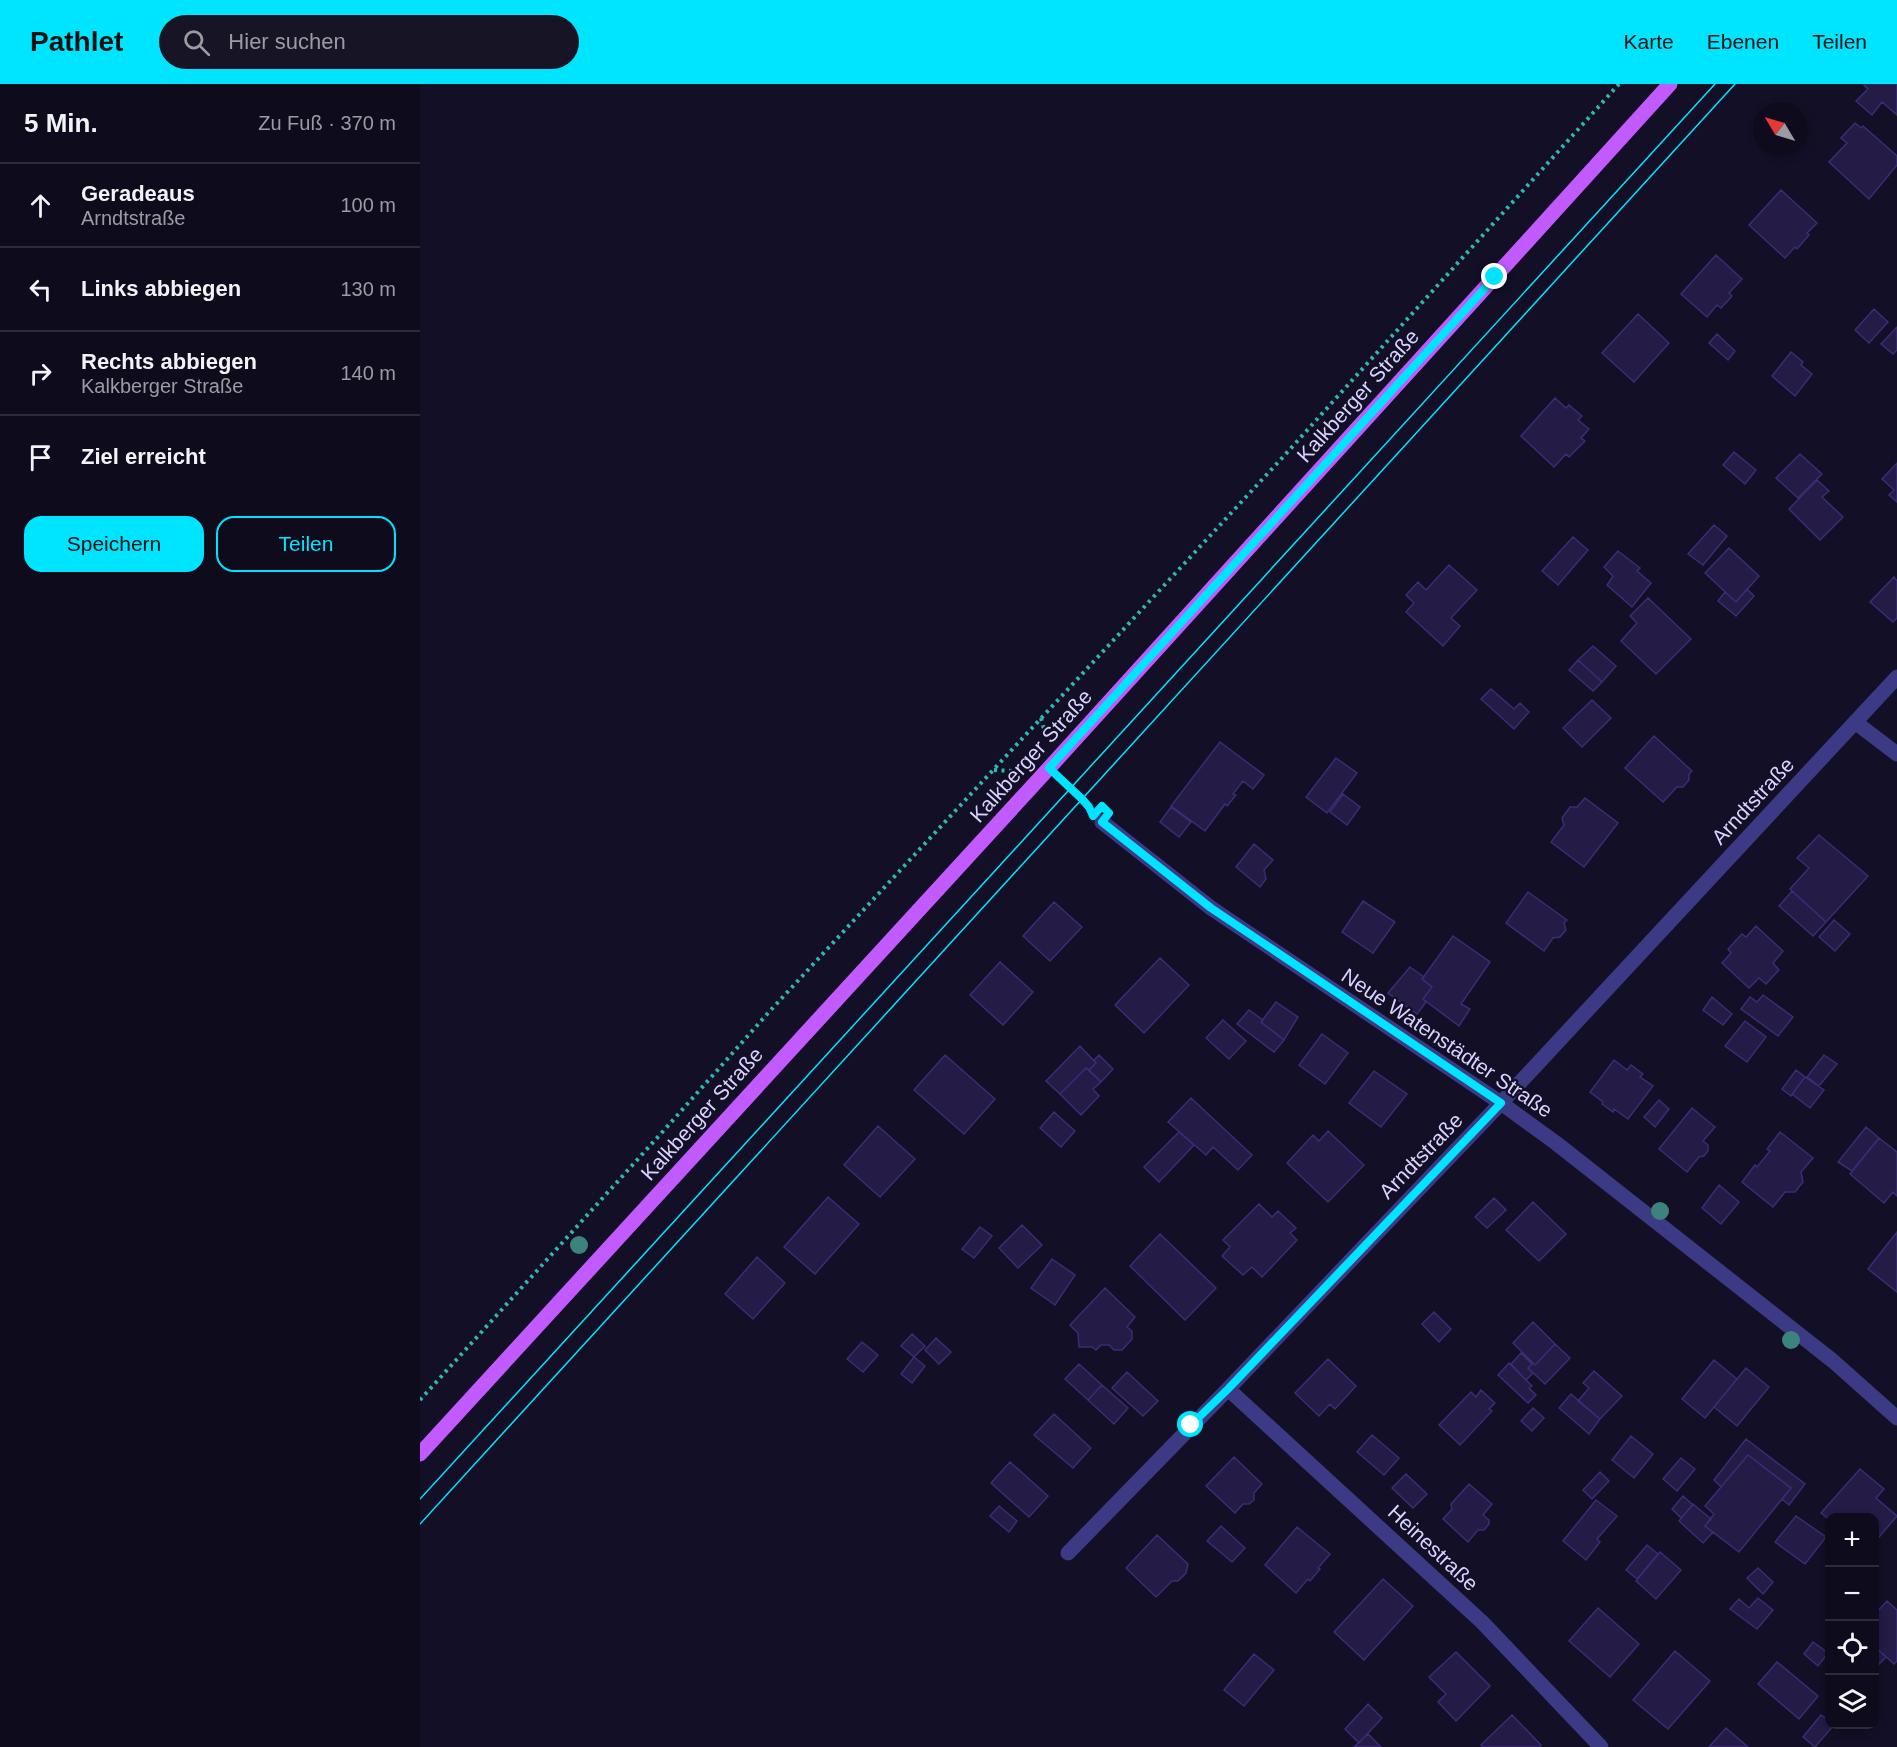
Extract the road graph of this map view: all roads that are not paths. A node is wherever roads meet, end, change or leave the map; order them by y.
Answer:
1 (1670, 84) edge
2 (1897, 677) edge
3 (1855, 722) junction
4 (1897, 754) edge
5 (1102, 822) dead end
6 (1501, 1103) junction
7 (1228, 1389) junction
8 (1897, 1418) edge
9 (420, 1454) edge
10 (1068, 1553) dead end
11 (1601, 1747) edge

1 - 9 main road, Kalkberger Straße
2 - 3 street, Arndtstraße
3 - 4 street
3 - 6 street, Arndtstraße
5 - 6 street, Neue Watenstädter Straße
6 - 7 street, Arndtstraße
6 - 8 street, Neue Watenstädter Straße
7 - 10 street, Arndtstraße
7 - 11 street, Heinestraße

